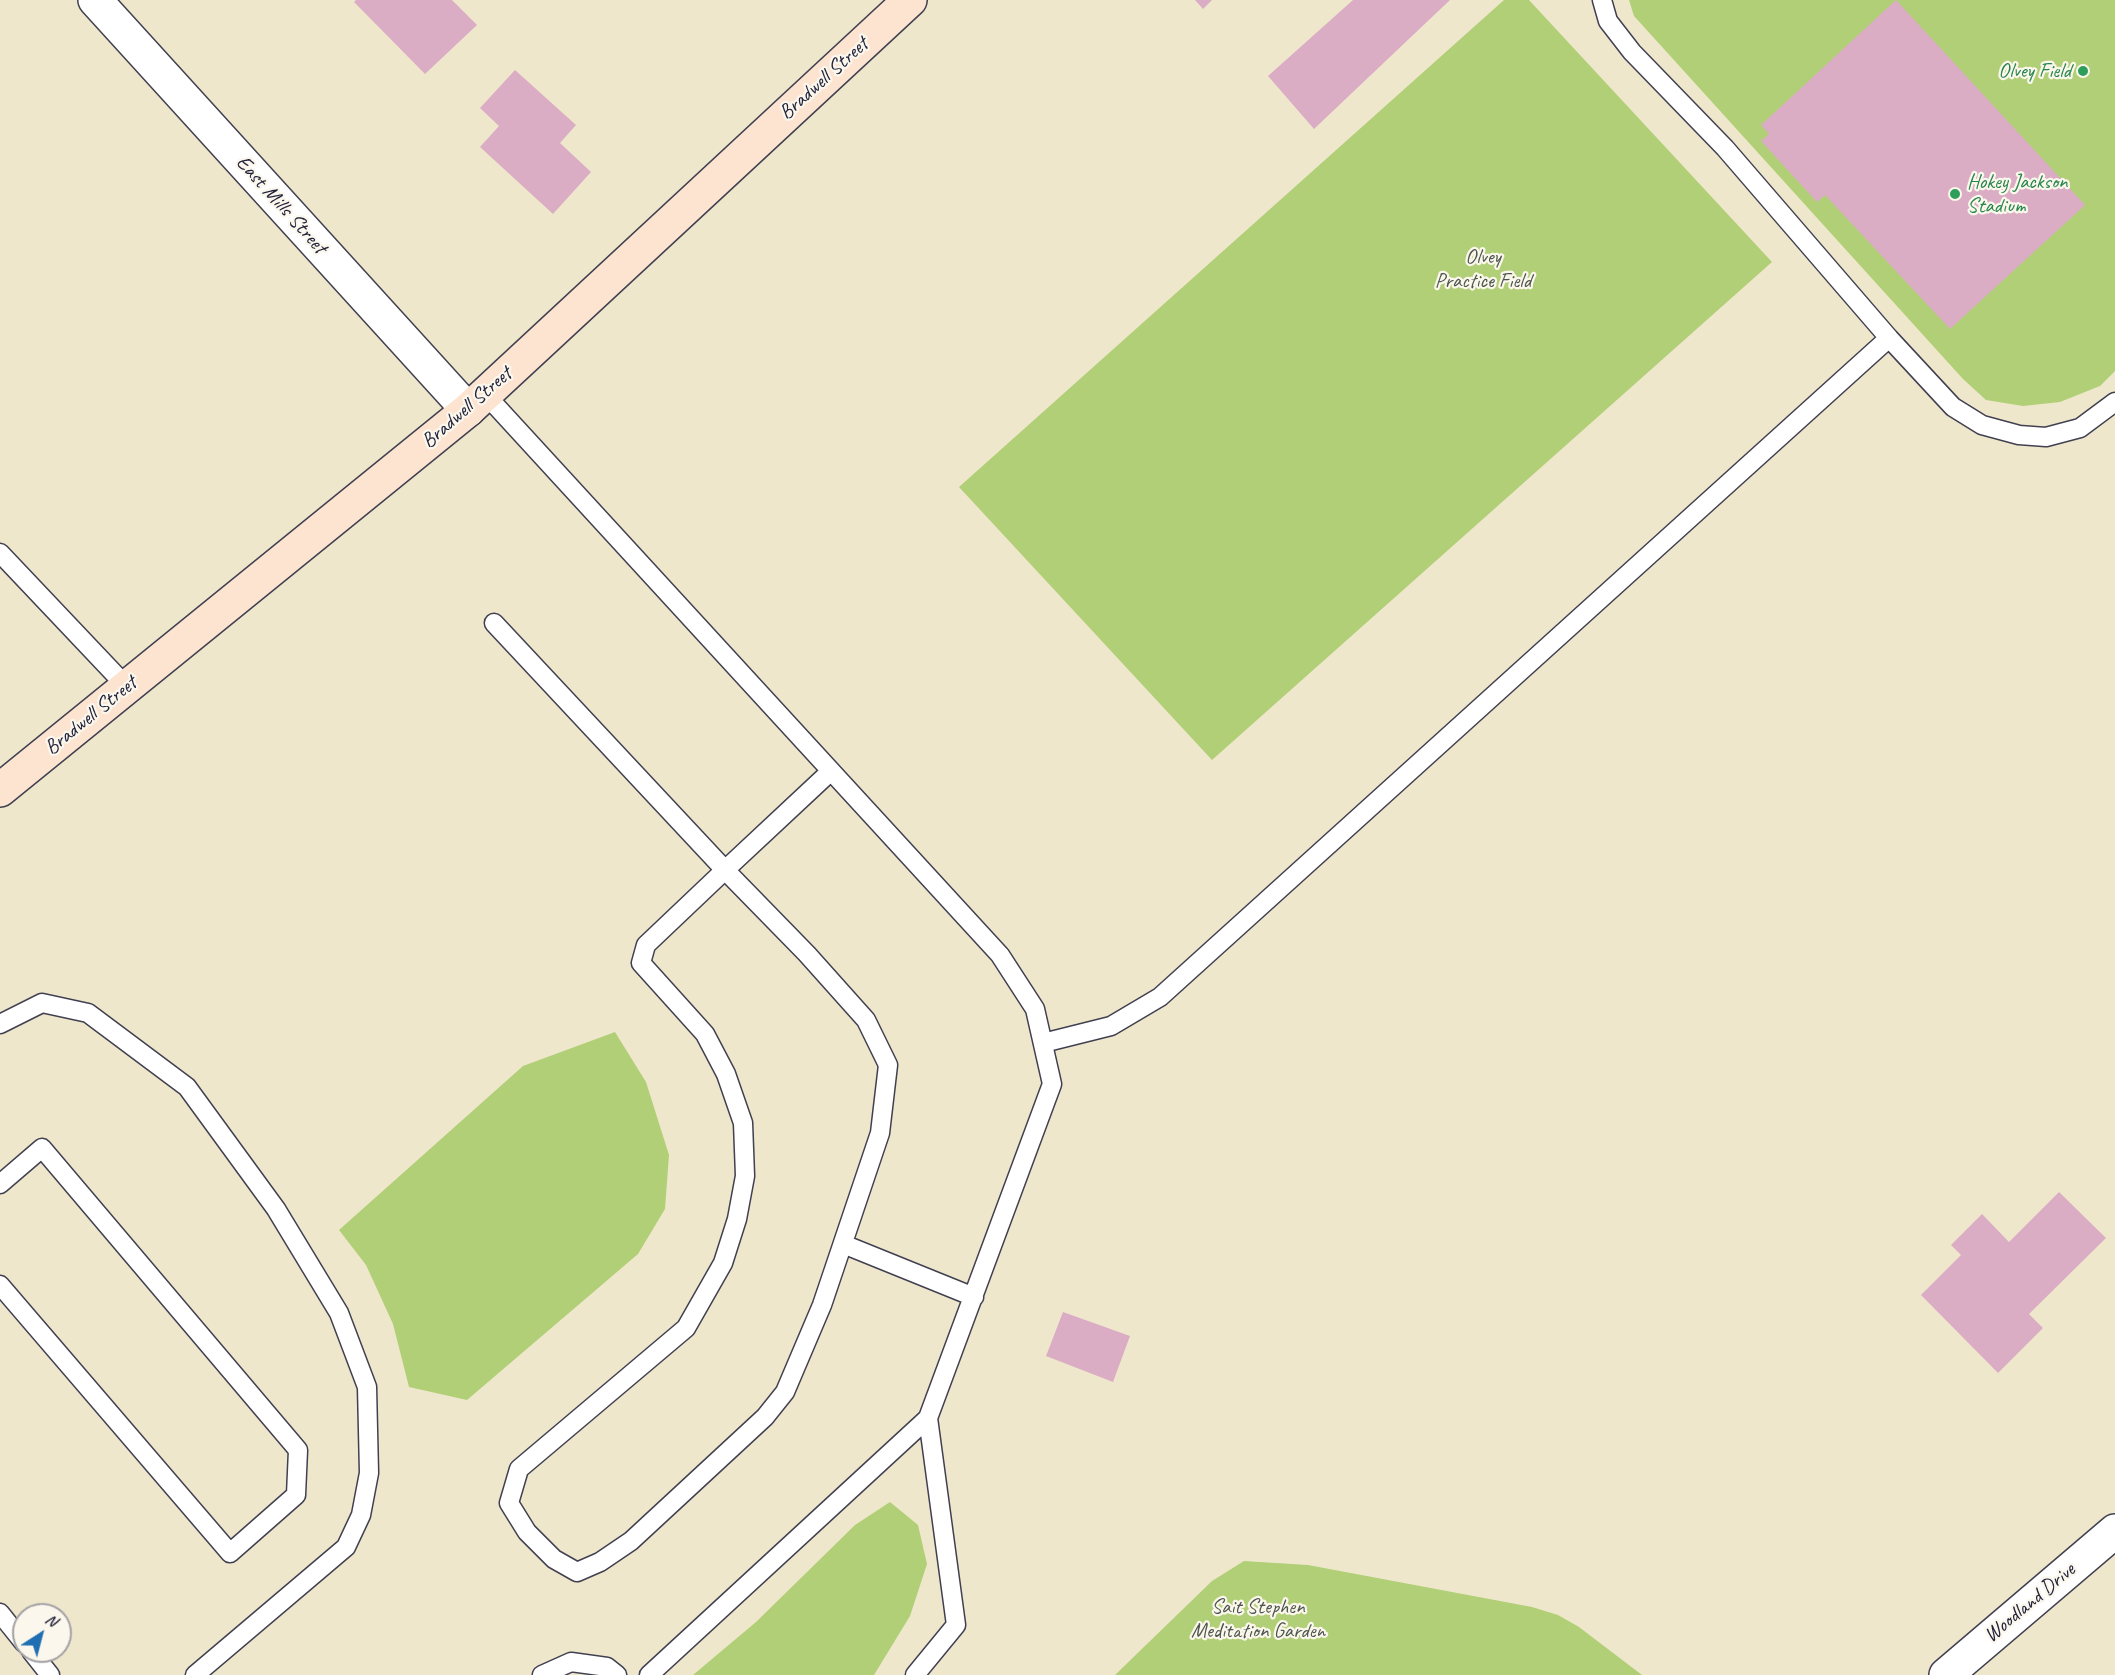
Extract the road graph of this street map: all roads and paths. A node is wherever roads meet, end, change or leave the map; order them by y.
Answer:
1 (95, 0) edge
2 (910, 0) edge
3 (1602, 0) edge
4 (1889, 338) junction
5 (476, 402) junction
6 (2115, 402) edge
7 (0, 553) edge
8 (494, 623) dead end
9 (126, 686) junction
10 (831, 771) junction
11 (0, 790) edge
12 (725, 870) junction
13 (0, 1024) edge
14 (1043, 1043) junction
15 (0, 1184) edge
16 (843, 1244) junction
17 (0, 1285) edge
18 (974, 1297) junction
19 (928, 1418) junction
20 (2115, 1531) edge
21 (0, 1613) edge
22 (12, 1628) edge
23 (40, 1663) edge
24 (50, 1675) edge
25 (195, 1675) edge
26 (542, 1675) edge
27 (617, 1675) edge
28 (649, 1675) edge
29 (915, 1675) edge
30 (1946, 1675) edge

1 - 5 street, East Mills Street
2 - 5 street, Bradwell Street
3 - 4 lane
4 - 6 lane
4 - 14 lane
5 - 9 street, Bradwell Street
5 - 10 lane
7 - 9 lane
8 - 12 lane
9 - 11 street, Bradwell Street
10 - 12 lane
10 - 14 lane
12 - 16 lane
12 - 16 lane
13 - 25 lane
14 - 18 lane
15 - 17 lane
16 - 18 lane
18 - 19 lane
19 - 28 lane
19 - 29 lane
20 - 30 street, Woodland Drive
21 - 22 lane
23 - 24 lane
26 - 27 lane

